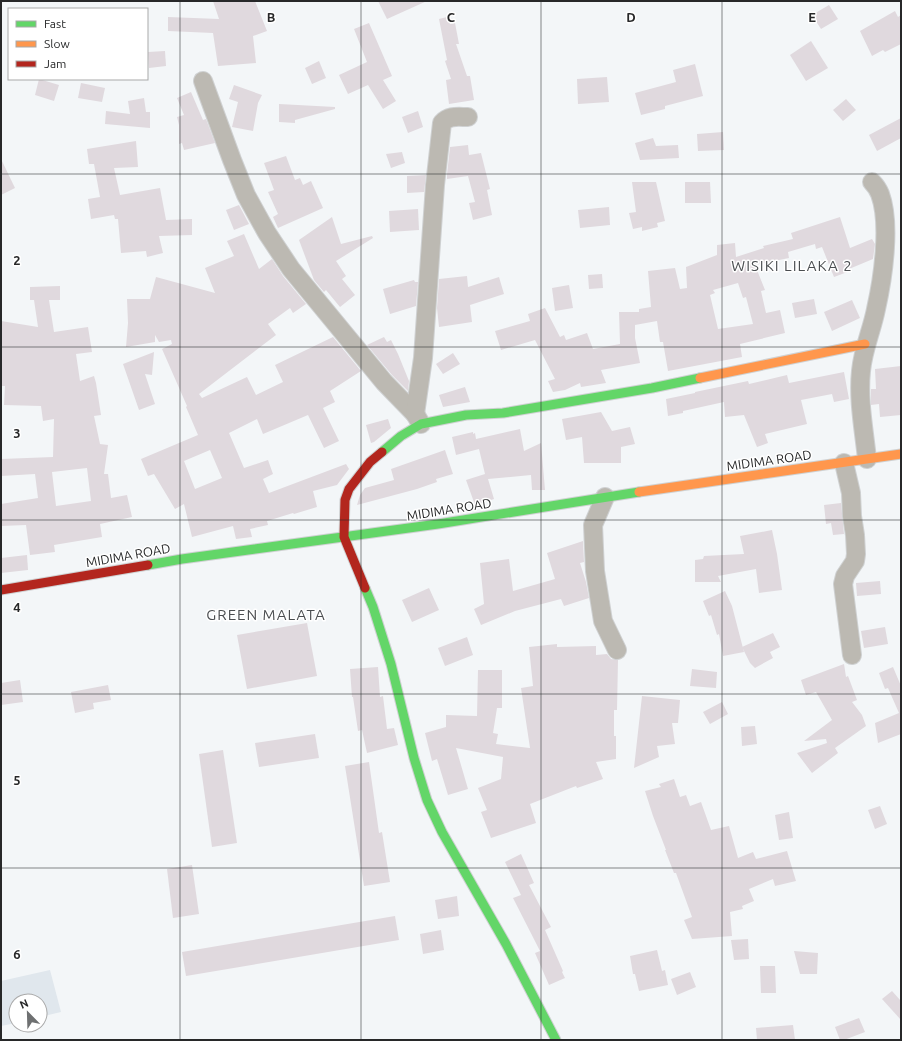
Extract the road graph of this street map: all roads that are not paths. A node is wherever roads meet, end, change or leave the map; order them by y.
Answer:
1 (203, 82) dead end
2 (468, 117) dead end
3 (872, 182) dead end
4 (866, 344) junction
5 (418, 419) junction
6 (901, 454) edge
7 (867, 459) junction
8 (844, 463) junction
9 (605, 497) junction
10 (344, 537) junction
11 (1, 590) edge
12 (617, 650) dead end
13 (852, 655) dead end
14 (556, 1040) edge

1 - 5 street
2 - 5 street
3 - 4 street
4 - 5 street
4 - 7 street
5 - 10 street
6 - 7 street, MIDIMA ROAD
7 - 8 street, MIDIMA ROAD
8 - 9 street, MIDIMA ROAD
8 - 13 street
9 - 10 street, MIDIMA ROAD
9 - 12 street
10 - 11 street, MIDIMA ROAD
10 - 14 street

